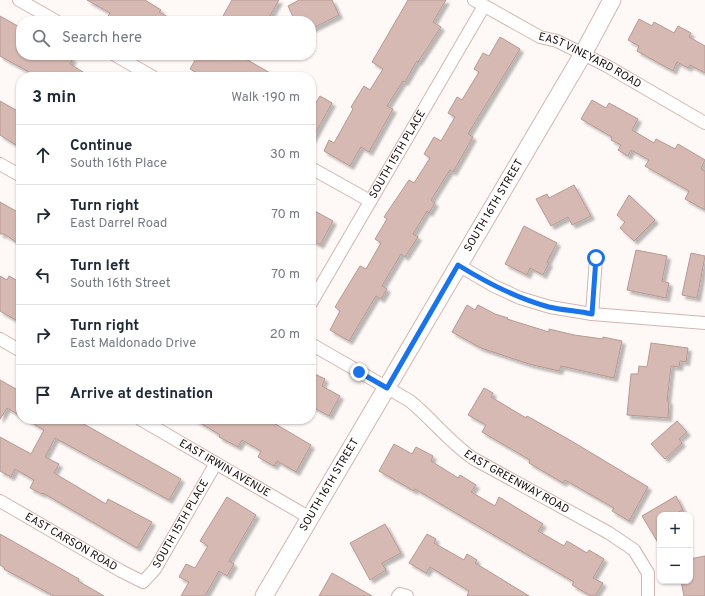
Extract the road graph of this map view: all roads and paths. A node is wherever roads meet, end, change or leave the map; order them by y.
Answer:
1 (19, 0) edge
2 (612, 0) edge
3 (479, 3) edge
4 (47, 16) edge
5 (583, 54) junction
6 (124, 60) edge
7 (144, 72) edge
8 (705, 123) edge
9 (0, 164) edge
10 (316, 171) edge
11 (16, 173) edge
12 (370, 201) junction
13 (596, 258) dead end
14 (458, 265) junction
15 (316, 294) edge
16 (592, 314) junction
17 (705, 323) edge
18 (0, 339) edge
19 (316, 347) edge
20 (16, 348) edge
21 (387, 388) junction
22 (149, 424) edge
23 (216, 463) junction
24 (0, 501) edge
25 (310, 518) junction
26 (142, 582) joint
27 (264, 596) edge
28 (648, 596) edge

1 - 4 street
2 - 5 main road, SOUTH 16TH STREET
3 - 5 street, EAST VINEYARD ROAD
3 - 12 street, SOUTH 15TH PLACE
5 - 8 street, EAST VINEYARD ROAD
5 - 14 main road, SOUTH 16TH STREET
6 - 7 street
9 - 11 street
10 - 12 street
12 - 15 street, SOUTH 15TH PLACE
13 - 16 street
14 - 16 street
14 - 21 main road, SOUTH 16TH STREET
16 - 17 street
18 - 20 street
19 - 21 street, EAST GREENWAY ROAD
21 - 25 main road, SOUTH 16TH STREET
21 - 28 street, EAST GREENWAY ROAD
22 - 23 street, EAST IRWIN AVENUE
23 - 25 street, EAST IRWIN AVENUE
23 - 26 street, SOUTH 15TH PLACE
24 - 26 street, EAST CARSON ROAD
25 - 27 main road, SOUTH 16TH STREET

